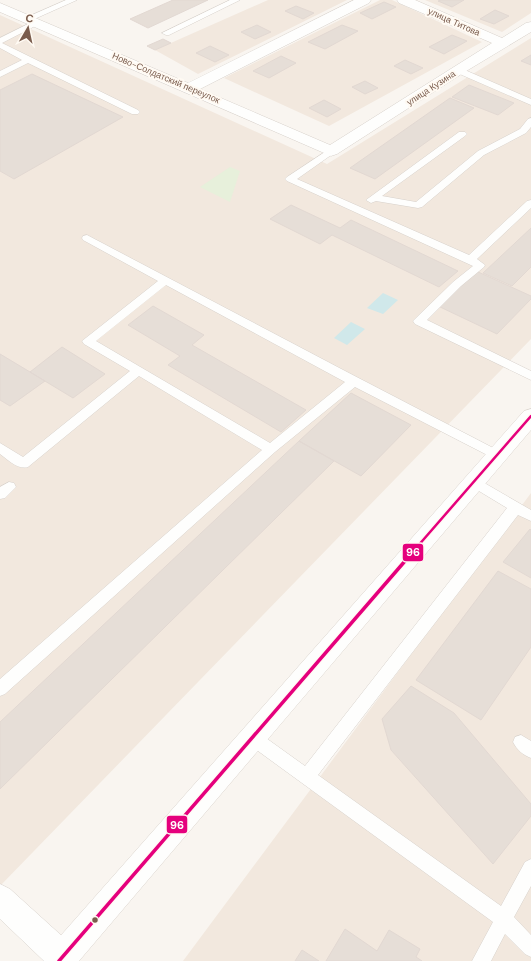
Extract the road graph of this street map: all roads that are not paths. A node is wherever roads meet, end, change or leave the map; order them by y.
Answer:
1 (73, 0) edge
2 (236, 0) edge
3 (364, 0) edge
4 (404, 0) edge
5 (0, 6) edge
6 (32, 21) junction
7 (531, 26) edge
8 (166, 33) dead end
9 (0, 41) edge
10 (503, 43) junction
11 (0, 45) edge
12 (28, 60) junction
13 (458, 70) junction
14 (0, 74) edge
15 (190, 88) junction
16 (530, 100) edge
17 (135, 112) dead end
18 (531, 121) edge
19 (462, 134) dead end
20 (331, 151) junction
21 (374, 198) junction
22 (531, 203) edge
23 (358, 210) junction
24 (87, 238) dead end
25 (470, 260) junction
26 (165, 281) junction
27 (138, 371) junction
28 (531, 376) edge
29 (353, 382) junction
30 (531, 416) edge
31 (0, 448) edge
32 (272, 450) junction
33 (497, 455) junction
34 (474, 482) junction
35 (516, 507) junction
36 (531, 516) edge
37 (0, 689) edge
38 (253, 738) junction
39 (307, 777) junction
40 (531, 868) edge
41 (0, 900) edge
42 (504, 918) junction
43 (531, 948) edge
44 (60, 959) edge
45 (482, 961) edge

1 - 6 lane
2 - 8 lane
3 - 15 street
4 - 10 street, улица Титова
5 - 6 street, Ново-Солдатский переулок
6 - 9 lane
6 - 15 street, Ново-Солдатский переулок
7 - 10 street, улица Кузина
10 - 13 street, улица Кузина
11 - 12 lane
12 - 14 lane
12 - 17 lane
13 - 16 lane
13 - 20 street, улица Кузина
15 - 20 street, Ново-Солдатский переулок
18 - 21 lane
19 - 21 lane
20 - 23 lane
21 - 23 lane
22 - 25 lane
23 - 25 lane
24 - 26 lane
25 - 28 lane
26 - 27 lane
26 - 29 lane
27 - 31 lane
27 - 32 lane
29 - 32 lane
29 - 33 lane
30 - 33 street
32 - 37 lane
33 - 34 street
34 - 35 lane
34 - 38 street
35 - 36 lane
35 - 39 lane
38 - 39 lane
38 - 44 street
39 - 42 lane
40 - 42 lane
41 - 44 street
42 - 43 lane
42 - 45 lane

